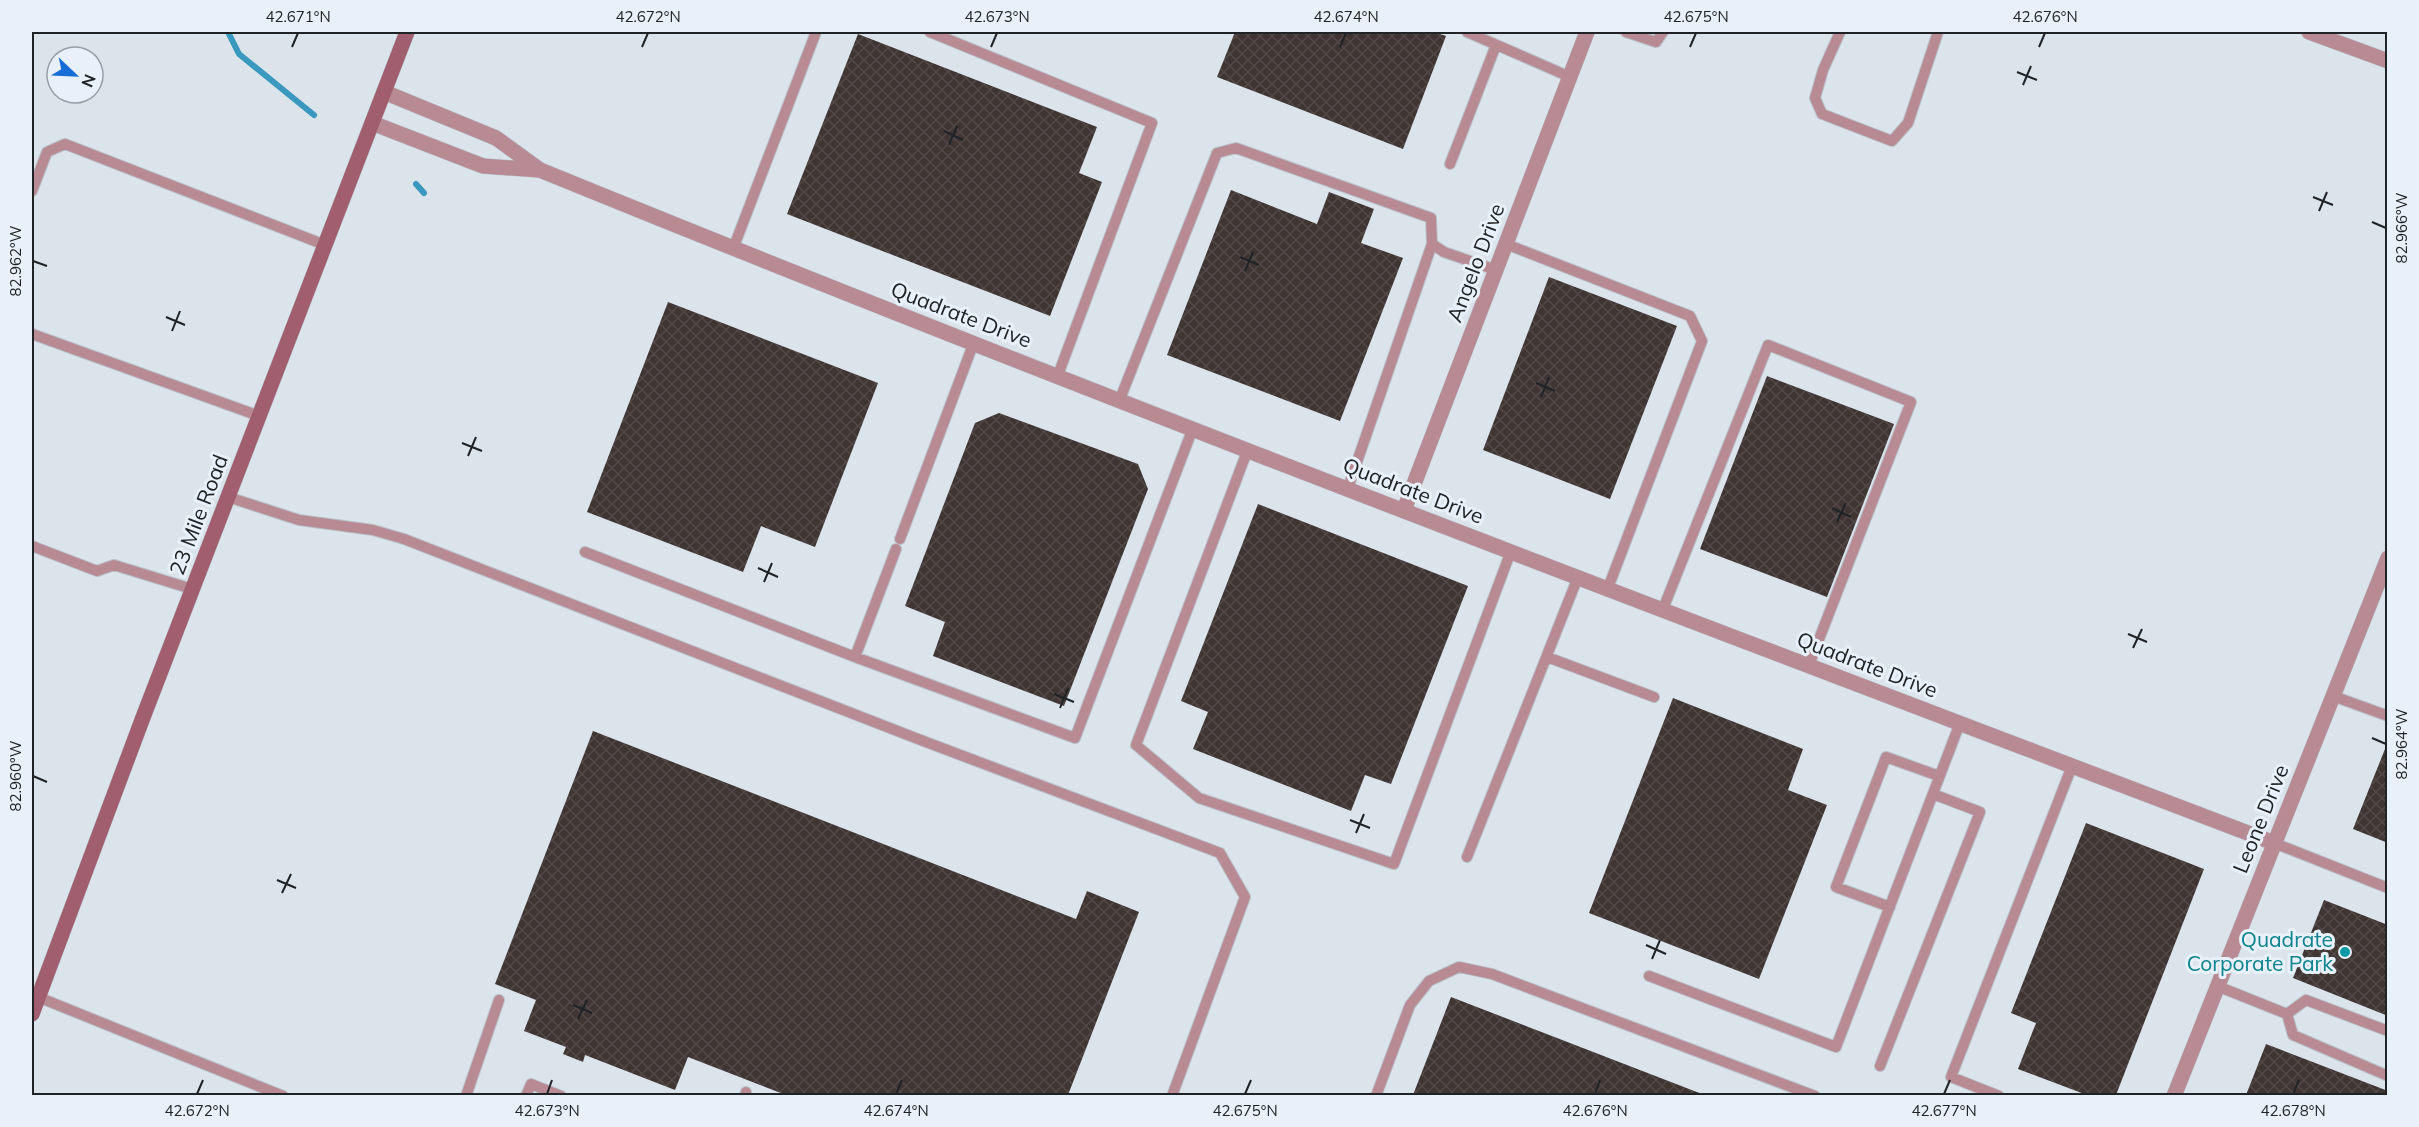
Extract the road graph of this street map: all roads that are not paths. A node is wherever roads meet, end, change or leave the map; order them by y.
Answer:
1 (407, 32) edge
2 (816, 32) edge
3 (930, 32) edge
4 (1467, 32) edge
5 (1587, 32) edge
6 (1626, 32) edge
7 (1663, 32) edge
8 (1840, 32) edge
9 (1938, 32) edge
10 (2309, 32) edge
11 (1496, 45) junction
12 (2388, 61) edge
13 (1570, 77) junction
14 (384, 92) junction
15 (372, 123) junction
16 (1450, 164) dead end
17 (540, 170) junction
18 (32, 191) edge
19 (1432, 244) junction
20 (1506, 244) junction
21 (325, 245) junction
22 (733, 249) junction
23 (1496, 270) junction
24 (32, 334) edge
25 (974, 342) junction
26 (1058, 375) junction
27 (1120, 399) junction
28 (259, 416) junction
29 (1193, 428) junction
30 (1248, 449) junction
31 (1348, 488) junction
32 (228, 496) junction
33 (1404, 510) junction
34 (32, 546) edge
35 (1511, 551) junction
36 (585, 552) dead end
37 (2388, 558) edge
38 (1578, 577) junction
39 (2383, 585) edge
40 (1608, 588) junction
41 (192, 589) junction
42 (1663, 609) junction
43 (855, 657) junction
44 (1547, 657) junction
45 (1809, 665) junction
46 (2333, 696) junction
47 (1654, 697) dead end
48 (2388, 716) edge
49 (1960, 723) junction
50 (2072, 766) junction
51 (1939, 776) junction
52 (1933, 794) junction
53 (2274, 843) junction
54 (1467, 857) dead end
55 (2388, 888) edge
56 (1890, 907) junction
57 (1649, 976) dead end
58 (2217, 986) junction
59 (38, 997) junction
60 (499, 1000) dead end
61 (32, 1014) edge
62 (2287, 1014) junction
63 (2388, 1031) edge
64 (1880, 1066) dead end
65 (2388, 1076) edge
66 (283, 1095) edge
67 (466, 1095) edge
68 (526, 1095) edge
69 (561, 1095) edge
70 (1172, 1095) edge
71 (1376, 1095) edge
72 (1815, 1095) edge
73 (2000, 1095) edge
74 (2174, 1095) edge

1 - 14 main road, 23 Mile Road
2 - 22 lane
3 - 26 lane
4 - 11 lane
5 - 13 street, Angelo Drive
6 - 7 lane
8 - 9 lane
10 - 12 street
11 - 13 lane
11 - 16 lane
13 - 20 street, Angelo Drive
14 - 15 main road, 23 Mile Road
14 - 17 street, Quadrate Drive
15 - 17 street, Quadrate Drive
15 - 21 main road, 23 Mile Road
17 - 22 street, Quadrate Drive
18 - 21 lane
19 - 23 lane
19 - 27 lane
19 - 31 lane
20 - 23 street, Angelo Drive
20 - 40 lane
21 - 28 main road, 23 Mile Road
22 - 25 street, Quadrate Drive
23 - 33 street, Angelo Drive
24 - 28 lane
25 - 26 street, Quadrate Drive
25 - 43 lane
26 - 27 street, Quadrate Drive
27 - 29 street, Quadrate Drive
28 - 32 main road, 23 Mile Road
29 - 30 street, Quadrate Drive
29 - 43 lane
30 - 31 street, Quadrate Drive
30 - 35 lane
31 - 33 street, Quadrate Drive
32 - 41 main road, 23 Mile Road
32 - 70 lane
33 - 35 street, Quadrate Drive
34 - 41 lane
35 - 38 street, Quadrate Drive
36 - 43 lane
37 - 39 street, Leone Drive
38 - 40 street, Quadrate Drive
38 - 44 lane
39 - 46 street, Leone Drive
40 - 42 street, Quadrate Drive
41 - 59 main road, 23 Mile Road
42 - 45 street, Quadrate Drive
42 - 45 lane
44 - 47 lane
44 - 54 lane
45 - 49 street, Quadrate Drive
46 - 48 lane
46 - 53 street, Leone Drive
49 - 50 street, Quadrate Drive
49 - 51 lane
50 - 53 street, Quadrate Drive
50 - 73 lane
51 - 52 lane
51 - 56 lane
52 - 56 lane
52 - 64 lane
53 - 55 lane
53 - 58 street, Leone Drive
56 - 57 lane
58 - 62 lane
58 - 74 street, Leone Drive
59 - 61 main road, 23 Mile Road
59 - 66 lane
60 - 67 lane
62 - 63 lane
62 - 65 lane
68 - 69 lane
71 - 72 lane

